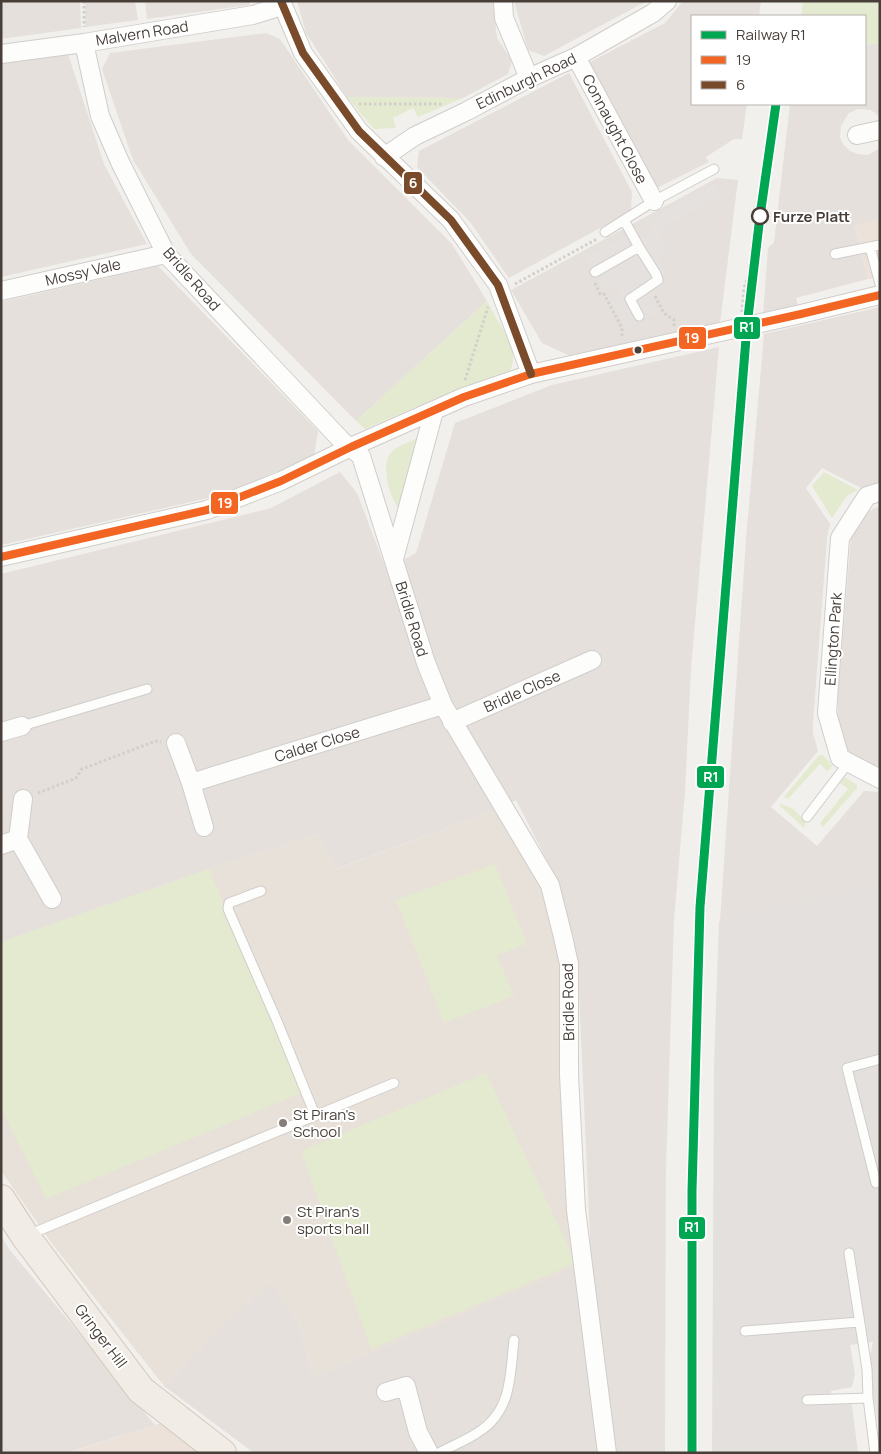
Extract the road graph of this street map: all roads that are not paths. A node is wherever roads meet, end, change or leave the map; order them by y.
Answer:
1 (503, 1) edge
2 (667, 1) edge
3 (281, 4) edge
4 (84, 43) junction
5 (1, 54) edge
6 (576, 57) junction
7 (529, 78) junction
8 (880, 130) edge
9 (857, 135) dead end
10 (384, 157) junction
11 (714, 169) dead end
12 (654, 201) junction
13 (624, 220) junction
14 (605, 232) road end
15 (875, 246) edge
16 (640, 247) junction
17 (166, 254) junction
18 (835, 254) dead end
19 (595, 272) road end
20 (880, 284) edge
21 (1, 291) edge
22 (880, 294) edge
23 (640, 316) dead end
24 (531, 374) junction
25 (434, 411) junction
26 (352, 447) junction
27 (880, 492) edge
28 (1, 557) edge
29 (394, 559) junction
30 (592, 660) dead end
31 (147, 689) dead end
32 (443, 705) junction
33 (452, 722) junction
34 (22, 726) joint
35 (1, 732) edge
36 (176, 743) road end
37 (849, 762) junction
38 (880, 779) edge
39 (191, 784) junction
40 (23, 799) road end
41 (807, 817) dead end
42 (204, 828) dead end
43 (10, 842) edge
44 (261, 890) dead end
45 (52, 899) dead end
46 (880, 1059) edge
47 (394, 1083) dead end
48 (315, 1116) junction
49 (876, 1183) dead end
50 (1, 1199) edge
51 (25, 1236) junction
52 (849, 1253) dead end
53 (859, 1322) junction
54 (745, 1331) dead end
55 (514, 1340) dead end
56 (386, 1392) dead end
57 (868, 1398) junction
58 (807, 1400) dead end
59 (222, 1453) edge
60 (429, 1453) edge
61 (439, 1453) edge
62 (607, 1453) edge
63 (875, 1453) edge

1 - 7 street
2 - 6 street, Edinburgh Road
3 - 4 street, Malvern Road
3 - 10 street
4 - 5 street, Malvern Road
4 - 17 street, Bridle Road
6 - 7 street, Edinburgh Road
6 - 12 street, Connaught Close
7 - 10 street, Edinburgh Road
8 - 9 street
10 - 24 street
11 - 12 lane
12 - 13 lane
13 - 14 lane
13 - 16 lane
15 - 18 lane
15 - 20 lane
16 - 19 lane
16 - 23 lane
17 - 21 street, Mossy Vale
17 - 26 street, Bridle Road
22 - 24 street
24 - 25 street
25 - 26 street
25 - 29 street
26 - 28 street
26 - 29 street, Bridle Road
27 - 37 street, Ellington Park
29 - 32 street, Bridle Road
30 - 33 street, Bridle Close
31 - 34 lane
32 - 33 street, Bridle Road
32 - 39 street, Calder Close
33 - 62 street, Bridle Road
34 - 35 street
36 - 39 street
37 - 38 street, Ellington Park
37 - 41 lane
39 - 42 street
40 - 43 street
43 - 45 street
44 - 48 lane
46 - 49 lane
47 - 48 lane
48 - 51 lane
50 - 51 main road, Gringer Hill
51 - 59 main road, Gringer Hill
52 - 53 lane
53 - 54 lane
53 - 57 lane
55 - 61 lane
56 - 60 street
57 - 58 lane
57 - 63 lane

